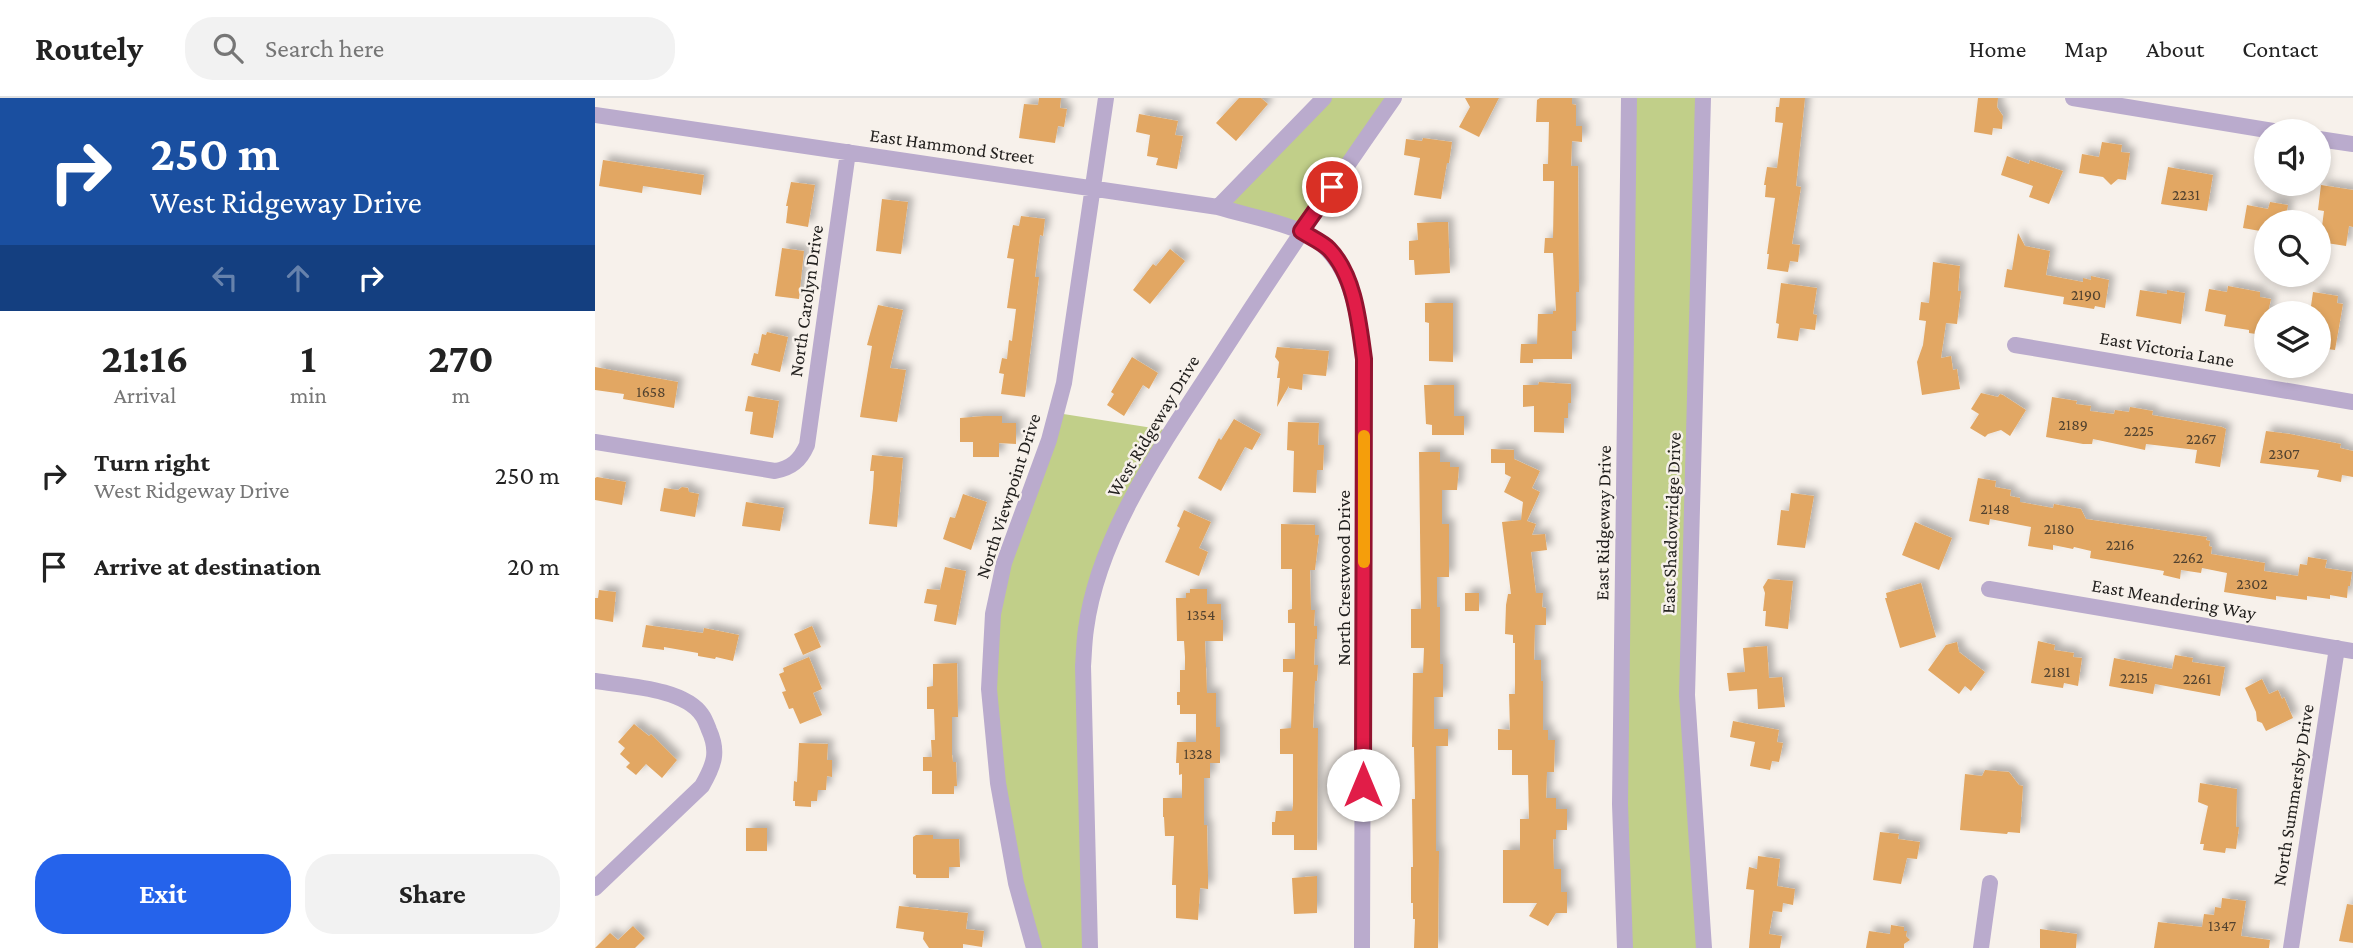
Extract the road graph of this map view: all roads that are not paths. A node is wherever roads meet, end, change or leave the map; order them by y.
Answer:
1 (1106, 98) edge
2 (1324, 98) edge
3 (1394, 98) edge
4 (1629, 98) edge
5 (1703, 98) edge
6 (2073, 98) edge
7 (595, 115) edge
8 (2254, 128) edge
9 (2331, 141) edge
10 (2353, 145) edge
11 (848, 152) junction
12 (1093, 187) junction
13 (1218, 207) junction
14 (1301, 231) junction
15 (2015, 345) dead end
16 (2353, 402) edge
17 (595, 442) edge
18 (1989, 589) dead end
19 (2345, 649) edge
20 (595, 681) edge
21 (1990, 883) dead end
22 (595, 888) edge
23 (1034, 948) edge
24 (1090, 948) edge
25 (1362, 948) edge
26 (1625, 948) edge
27 (1704, 948) edge
28 (1981, 948) edge
29 (2291, 948) edge

1 - 12 street, North Viewpoint Drive
2 - 13 street
3 - 14 street, West Ridgeway Drive
4 - 26 street, East Ridgeway Drive
5 - 27 street, East Shadowridge Drive
6 - 8 street
7 - 11 street, East Hammond Street
9 - 10 street
11 - 12 street, East Hammond Street
11 - 17 street, North Carolyn Drive
12 - 13 street, East Hammond Street
12 - 23 street, North Viewpoint Drive
13 - 14 street, East Hammond Street
14 - 24 street, West Ridgeway Drive
14 - 25 street, North Crestwood Drive
15 - 16 street, East Victoria Lane
18 - 19 street, East Meandering Way
19 - 29 street, North Summersby Drive
20 - 22 street
21 - 28 street

